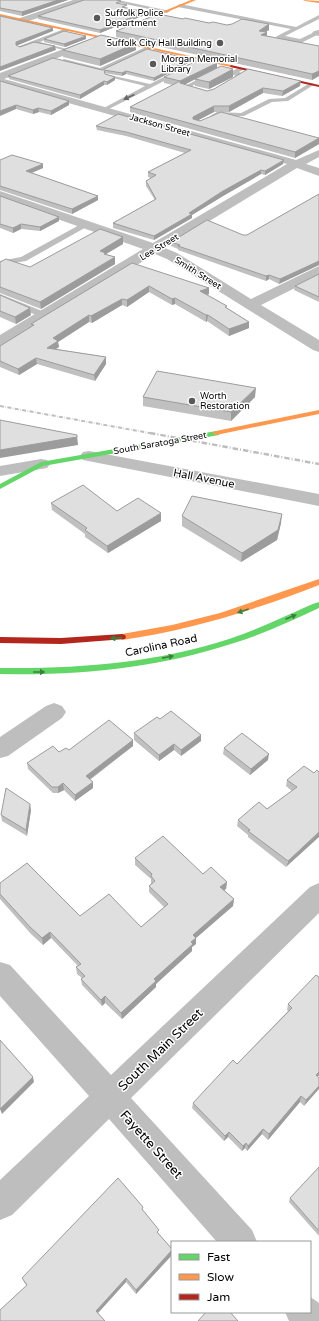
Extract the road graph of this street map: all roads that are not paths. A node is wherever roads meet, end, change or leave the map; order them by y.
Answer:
1 (81, 0) edge
2 (110, 0) edge
3 (194, 0) edge
4 (305, 0) edge
5 (319, 2) edge
6 (180, 6) junction
7 (163, 14) junction
8 (0, 15) edge
9 (319, 17) edge
10 (23, 20) junction
11 (295, 28) junction
12 (66, 30) junction
13 (318, 32) edge
14 (100, 38) junction
15 (33, 42) junction
16 (20, 47) edge
17 (148, 48) junction
18 (69, 51) junction
19 (51, 58) junction
20 (201, 60) junction
21 (192, 65) edge
22 (185, 69) edge
23 (237, 71) junction
24 (107, 75) edge
25 (0, 77) edge
26 (0, 81) edge
27 (315, 85) edge
28 (152, 86) junction
29 (224, 86) edge
30 (206, 93) edge
31 (103, 110) junction
32 (204, 121) edge
33 (319, 153) edge
34 (297, 164) junction
35 (319, 172) edge
36 (0, 195) edge
37 (86, 225) junction
38 (156, 249) junction
39 (0, 263) edge
40 (319, 270) edge
41 (0, 297) edge
42 (250, 305) junction
43 (44, 315) junction
44 (0, 342) edge
45 (319, 347) edge
46 (319, 412) edge
47 (88, 456) junction
48 (41, 464) junction
49 (0, 471) edge
50 (0, 487) edge
51 (319, 500) edge
52 (319, 582) edge
53 (319, 606) edge
54 (0, 640) edge
55 (0, 671) edge
56 (54, 712) dead end
57 (0, 749) edge
58 (319, 894) edge
59 (0, 975) edge
60 (110, 1097) junction
61 (0, 1202) edge
62 (239, 1241) edge
63 (304, 1313) edge
64 (311, 1321) edge

1 - 10 street
2 - 7 lane
3 - 6 main road
4 - 5 main road
6 - 7 main road
6 - 11 lane
7 - 14 main road
8 - 10 main road
9 - 11 lane
10 - 12 main road
11 - 13 lane
12 - 14 main road
12 - 15 lane
14 - 17 main road
14 - 18 street
15 - 16 lane
15 - 18 lane
17 - 19 lane
17 - 20 main road
18 - 19 street
19 - 25 street
20 - 21 lane
20 - 23 main road
22 - 28 lane
23 - 27 main road
23 - 29 lane
23 - 30 lane
24 - 28 lane
26 - 31 street, Jackson Street
27 - 32 lane
28 -> 31 lane
31 - 34 street, Jackson Street
33 - 34 street, Lee Street
34 - 35 street, Jackson Street
34 - 38 street, Lee Street
36 - 37 street, Smith Street
37 - 38 street, Smith Street
37 - 39 lane
38 - 42 street, Smith Street
38 - 43 street, Lee Street
40 - 42 street
41 - 43 lane
42 - 45 street, Smith Street
43 - 44 street, Lee Street
46 - 47 main road, South Saratoga Street
47 - 48 main road, South Saratoga Street
47 - 51 street, Hall Avenue
48 - 49 street, South Saratoga Street
48 - 50 main road
52 -> 54 main road, Carolina Road
55 -> 53 main road, Carolina Road
56 - 57 street
58 - 60 street, South Main Street
59 - 60 street, Fayette Street
60 - 61 street, South Main Street
60 - 62 street, Fayette Street
63 - 64 street

